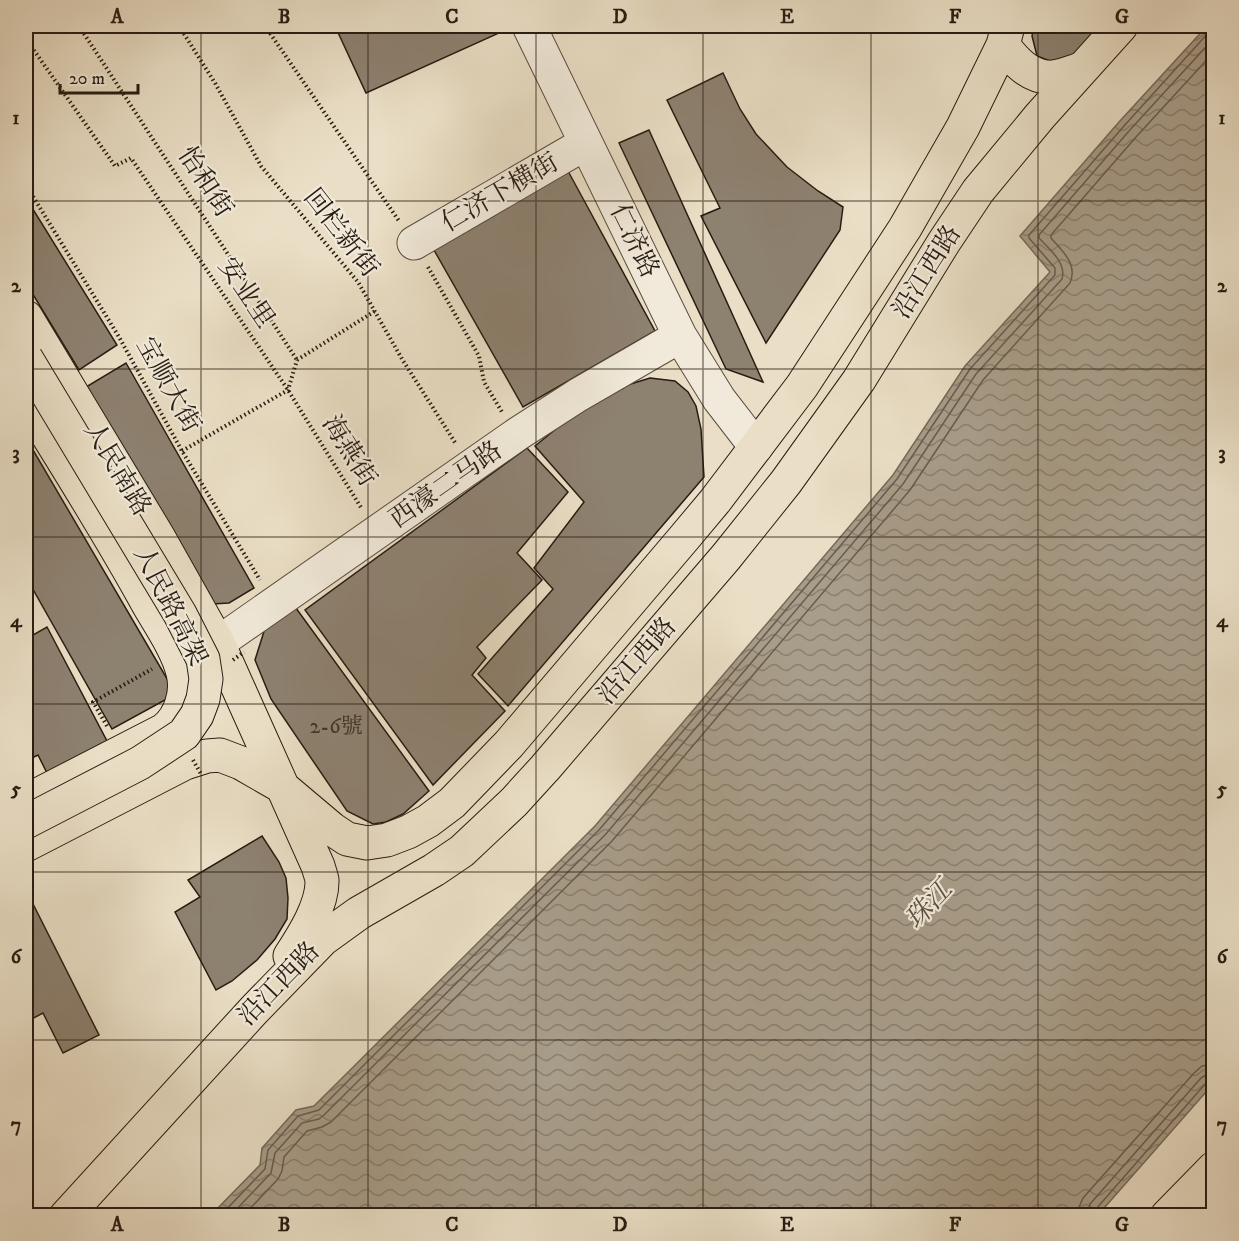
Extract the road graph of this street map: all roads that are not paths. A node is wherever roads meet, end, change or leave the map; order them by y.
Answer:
1 (529, 26) edge
2 (1121, 26) edge
3 (1005, 35) edge
4 (1081, 69) junction
5 (586, 143) junction
6 (414, 243) dead end
7 (26, 317) edge
8 (680, 336) junction
9 (26, 358) edge
10 (26, 400) edge
11 (756, 447) junction
12 (218, 643) junction
13 (140, 751) junction
14 (281, 786) junction
15 (26, 801) edge
16 (26, 822) edge
17 (26, 845) edge
18 (254, 1010) junction
19 (1214, 1168) edge
20 (1214, 1211) edge
21 (66, 1215) edge
22 (1167, 1215) edge
23 (1209, 1215) edge

1 - 5 street, 仁济路
2 - 4 main road, 沿江西路
3 - 4 main road
3 - 11 main road, 沿江西路
4 - 18 main road, 沿江西路
5 - 6 street, 仁济下横街
5 - 8 street, 仁济路
7 - 12 main road, 人民南路
8 - 11 street, 仁济路
8 - 12 street, 西濠二马路
9 - 16 main road, 人民路高架, bridge
10 - 13 main road, 人民南路
11 - 14 main road, 沿江西路
12 - 14 main road, 人民南路
13 - 14 main road, 沿江西路
13 - 15 main road
13 - 17 main road
14 - 18 main road, 人民南路
18 - 21 main road, 沿江西路
19 - 22 main road
20 - 23 main road

